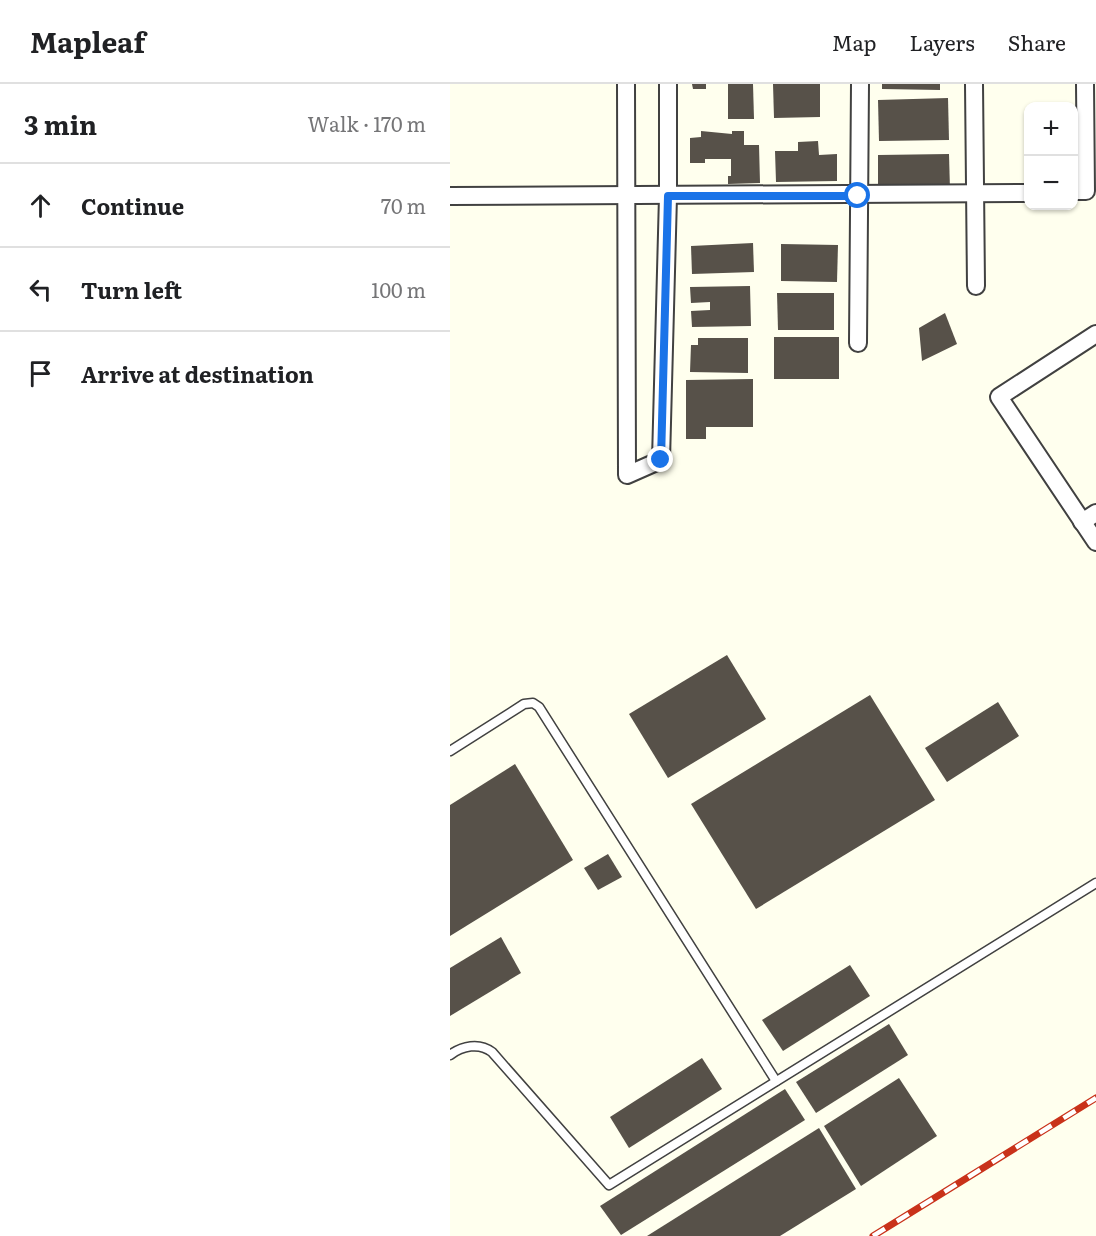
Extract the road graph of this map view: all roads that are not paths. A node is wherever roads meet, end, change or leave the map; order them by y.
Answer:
1 (626, 84) edge
2 (668, 84) edge
3 (860, 84) edge
4 (974, 84) edge
5 (1084, 84) edge
6 (1078, 191) edge
7 (1024, 193) edge
8 (450, 196) edge
9 (626, 196) junction
10 (668, 196) junction
11 (858, 196) junction
12 (975, 196) junction
13 (976, 286) dead end
14 (1096, 334) edge
15 (858, 344) dead end
16 (1089, 517) edge
17 (1096, 542) edge
18 (450, 751) edge
19 (1096, 883) edge
20 (450, 1055) edge
21 (777, 1081) junction

1 - 9 street
2 - 10 street
3 - 11 street
4 - 12 street
5 - 6 street
7 - 12 street
8 - 9 street
9 - 10 street
9 - 10 street
10 - 11 street
11 - 12 street
11 - 15 street
12 - 13 street
14 - 16 street
16 - 17 street
18 - 21 lane
19 - 21 lane
20 - 21 lane

